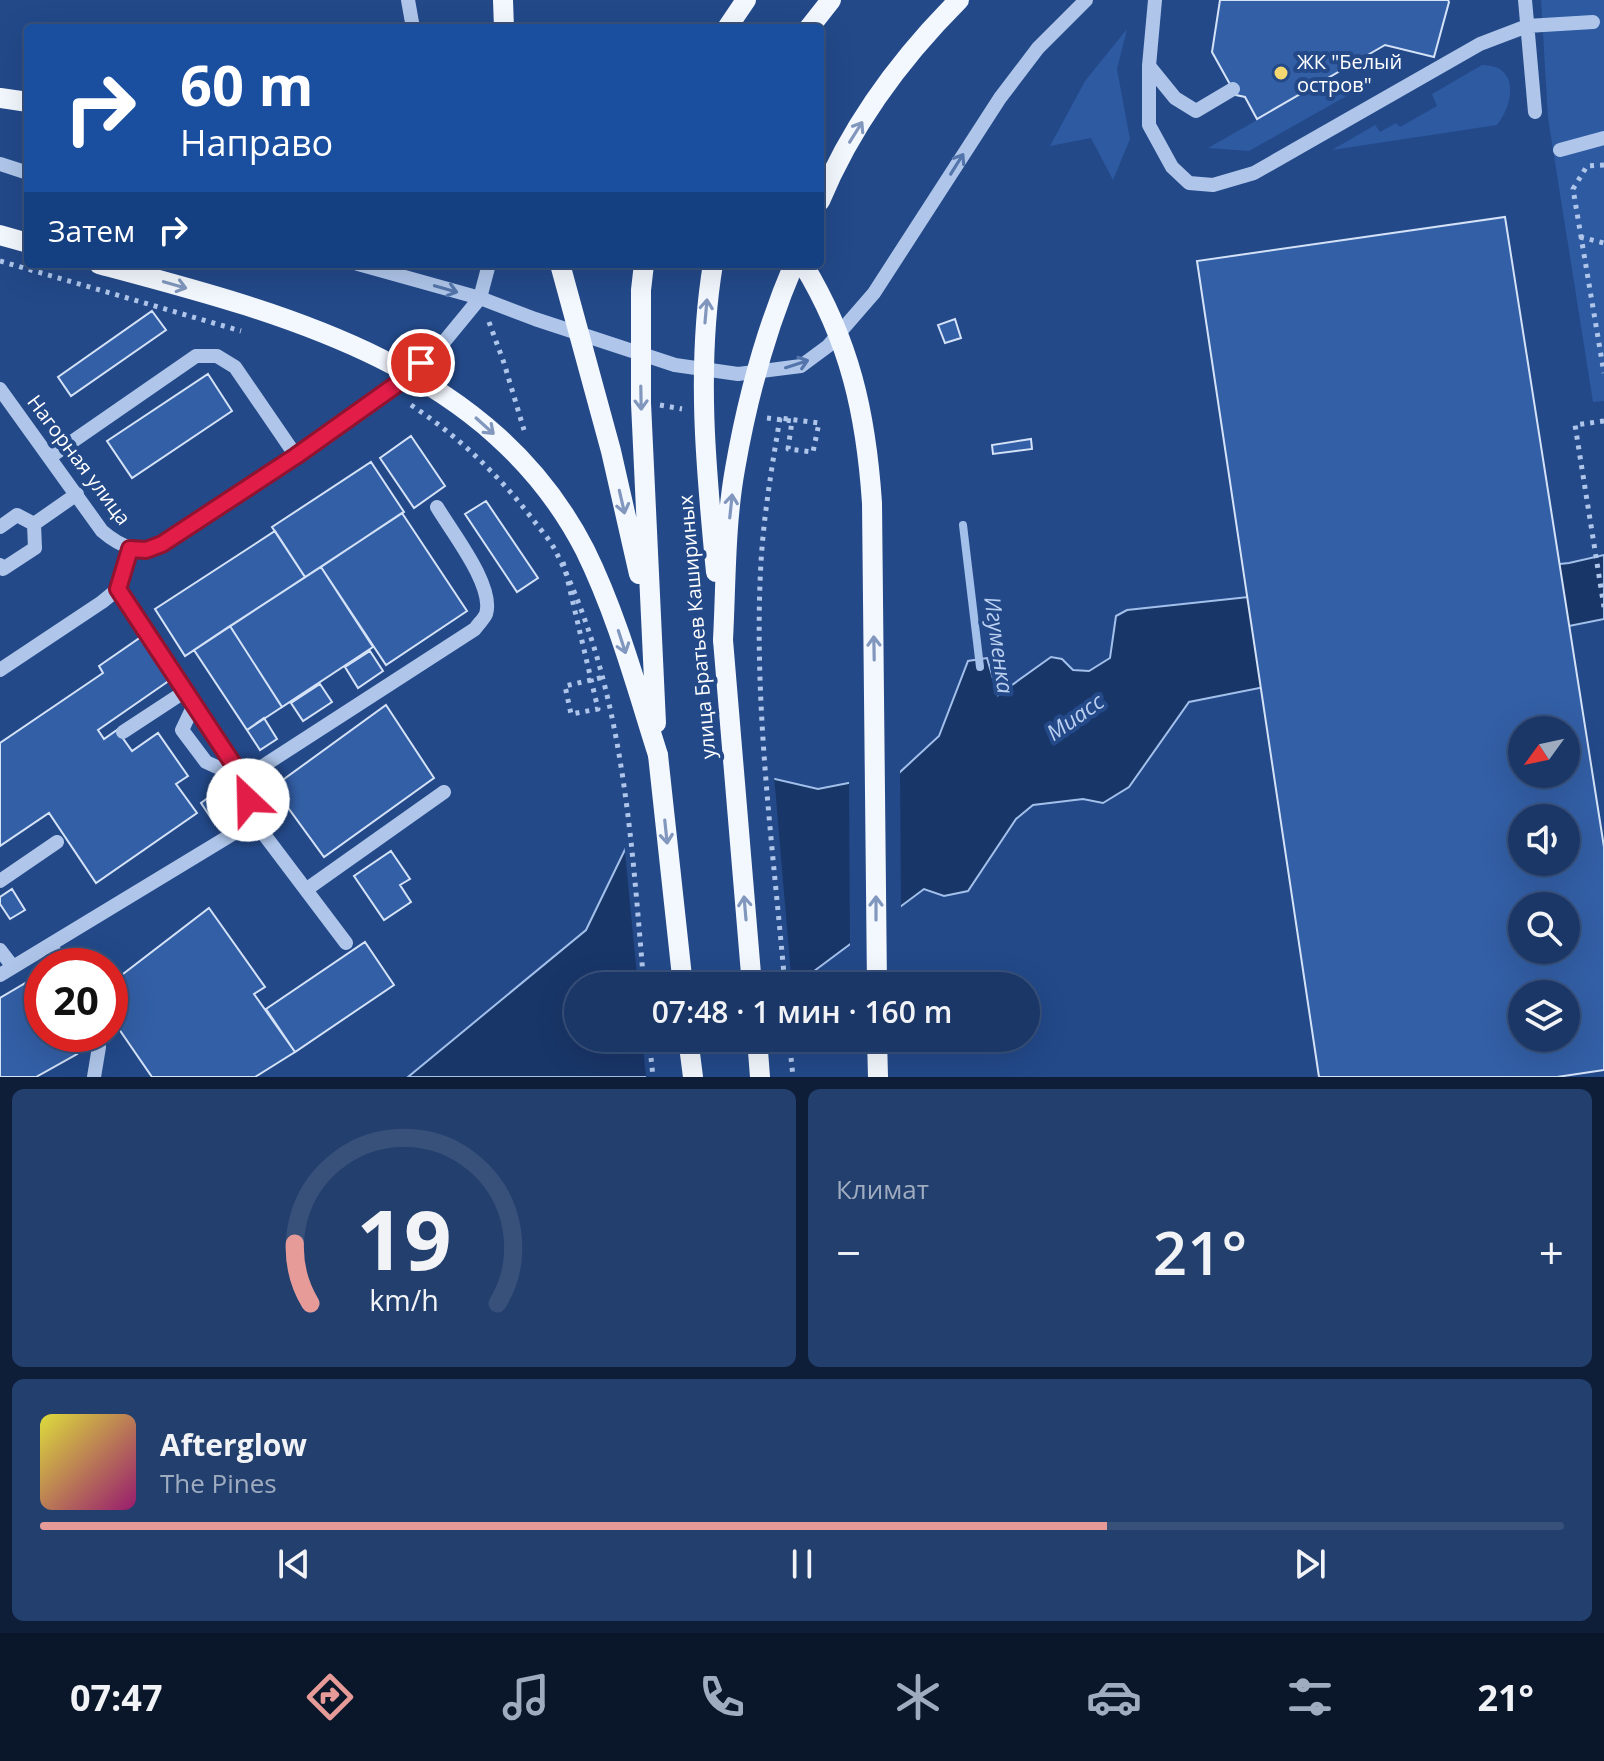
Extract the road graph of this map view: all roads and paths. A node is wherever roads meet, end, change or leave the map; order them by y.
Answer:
1 (408, 0) edge
2 (503, 0) edge
3 (746, 0) edge
4 (831, 0) edge
5 (959, 0) edge
6 (1086, 0) edge
7 (1155, 0) edge
8 (1525, 0) edge
9 (1593, 22) dead end
10 (412, 24) edge
11 (504, 24) edge
12 (730, 24) edge
13 (812, 24) edge
14 (1527, 26) junction
15 (1149, 66) junction
16 (1233, 89) dead end
17 (0, 98) edge
18 (24, 101) edge
19 (1535, 112) dead end
20 (1604, 138) edge
21 (1560, 150) dead end
22 (0, 164) edge
23 (1604, 165) edge
24 (24, 172) edge
25 (824, 193) edge
26 (0, 235) edge
27 (1580, 237) junction
28 (24, 242) edge
29 (1604, 243) edge
30 (0, 261) edge
31 (113, 268) edge
32 (372, 268) edge
33 (488, 268) edge
34 (561, 268) edge
35 (644, 268) edge
36 (713, 268) edge
37 (792, 268) edge
38 (805, 268) edge
39 (480, 298) junction
40 (246, 333) dead end
41 (1603, 352) edge
42 (1604, 373) edge
43 (0, 389) edge
44 (406, 402) dead end
45 (792, 421) dead end
46 (1604, 421) edge
47 (296, 456) junction
48 (50, 457) junction
49 (77, 494) junction
50 (437, 507) dead end
51 (34, 524) junction
52 (0, 527) edge
53 (130, 549) junction
54 (0, 565) edge
55 (118, 589) junction
56 (1604, 607) edge
57 (650, 624) junction
58 (723, 640) junction
59 (0, 670) edge
60 (604, 677) junction
61 (592, 682) dead end
62 (184, 692) junction
63 (193, 707) junction
64 (123, 732) dead end
65 (658, 755) junction
66 (243, 779) junction
67 (444, 792) dead end
68 (254, 821) junction
69 (57, 842) dead end
70 (0, 881) edge
71 (307, 889) junction
72 (346, 943) dead end
73 (51, 945) junction
74 (53, 948) edge
75 (0, 950) edge
76 (7, 971) edge
77 (643, 972) edge
78 (681, 972) edge
79 (751, 972) edge
80 (784, 972) edge
81 (877, 972) edge
82 (98, 1052) edge
83 (650, 1052) edge
84 (690, 1052) edge
85 (758, 1052) edge
86 (790, 1052) edge
87 (877, 1052) edge
88 (94, 1077) edge
89 (653, 1077) edge
90 (693, 1077) edge
91 (760, 1077) edge
92 (793, 1077) edge
93 (878, 1077) edge

1 - 10 street
2 - 11 main road
3 - 12 main road
4 - 13 main road
25 -> 5 main road
39 -> 6 street
7 - 15 street
8 - 14 street
9 - 14 street
14 - 15 street
14 - 19 street
15 - 16 street
17 - 18 main road
20 - 21 street
22 - 24 street
23 - 27 path
26 - 28 main road
27 - 29 path
27 - 41 path
30 - 40 path, bridge
31 -> 65 main road, bridge
32 -> 39 street
33 - 39 street
34 -> 57 main road, bridge
35 -> 57 main road, улица Братьев Кашириных, bridge
58 -> 36 main road, улица Братьев Кашириных, bridge
58 -> 37 main road, bridge
81 -> 38 main road, bridge
39 - 47 street
41 - 42 path
43 - 48 street, Нагорная улица
44 - 60 path, bridge
45 - 80 path, bridge
46 - 56 path
47 - 48 street
47 - 53 street
48 - 49 street, Нагорная улица
49 - 51 street
49 - 53 street, Нагорная улица
50 - 66 street
51 - 52 street
51 - 54 street
53 - 55 street
55 - 59 street
55 - 62 street
57 - 65 main road, улица Братьев Кашириных, bridge
79 -> 58 main road, улица Братьев Кашириных
60 - 61 path
60 - 77 path, bridge
62 - 63 street
62 - 64 street
63 - 66 street
63 - 66 street
65 -> 78 main road, улица Братьев Кашириных
66 - 68 street
67 - 71 street
68 - 71 street
68 - 73 street
69 - 70 street
71 - 72 street
73 - 74 street
73 - 76 street
75 - 76 street
82 - 88 street
83 - 89 path
84 - 90 main road
85 - 91 main road
86 - 92 path
87 - 93 main road

